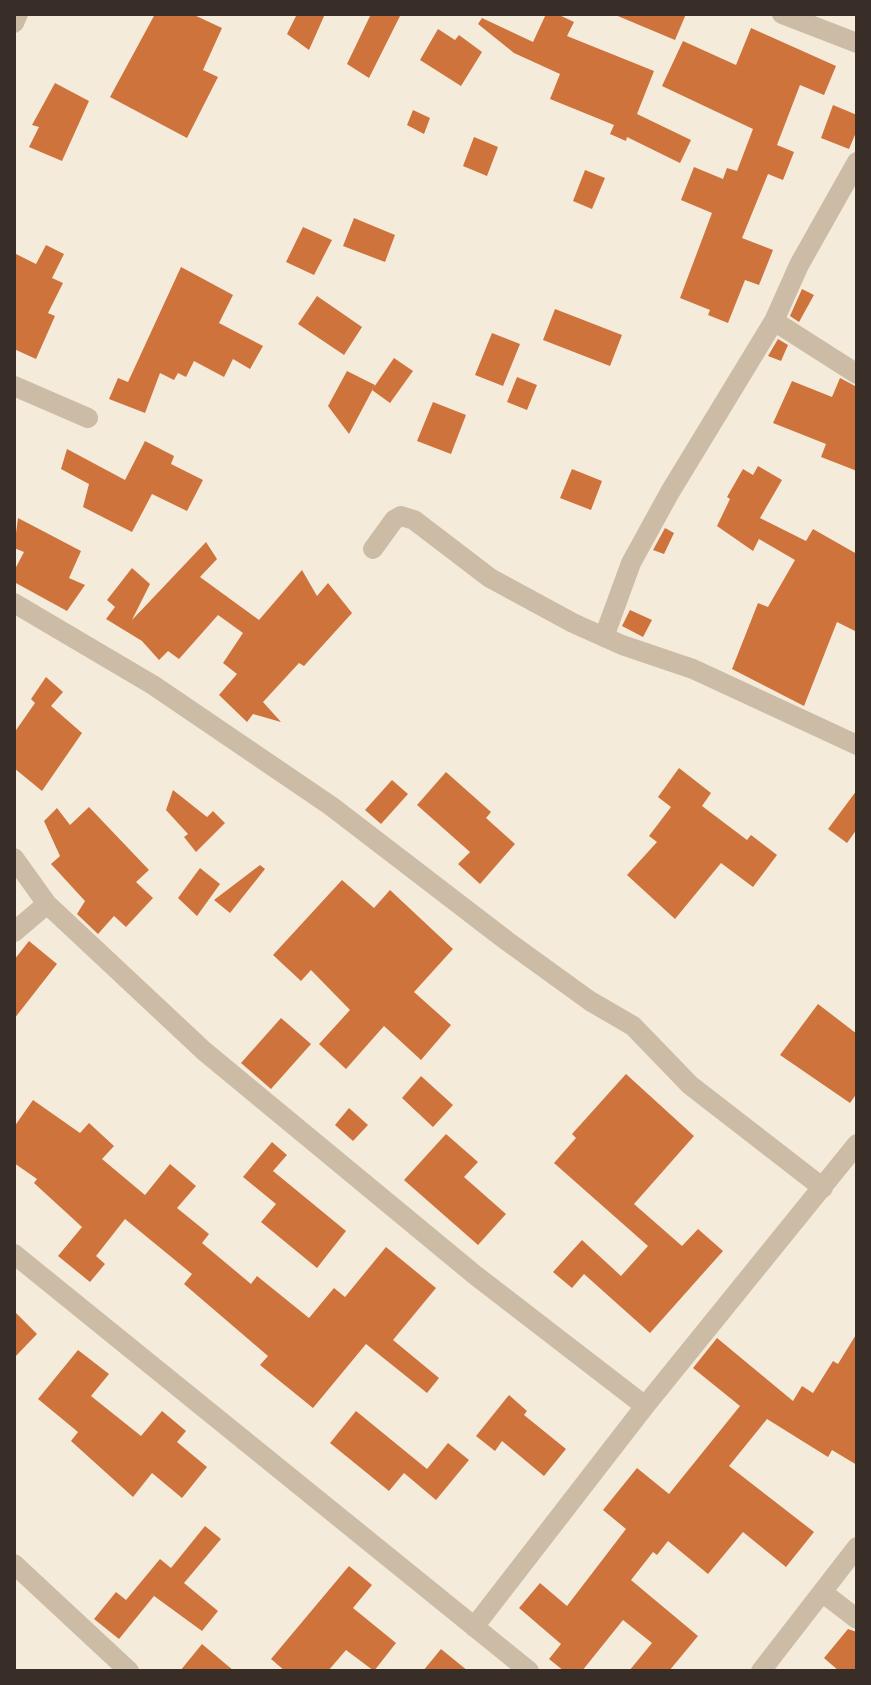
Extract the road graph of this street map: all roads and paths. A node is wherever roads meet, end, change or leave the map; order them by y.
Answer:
1 (18, 14) edge
2 (782, 14) edge
3 (14, 23) edge
4 (857, 43) edge
5 (857, 162) edge
6 (774, 321) junction
7 (857, 374) edge
8 (14, 386) edge
9 (88, 418) dead end
10 (373, 549) dead end
11 (14, 603) edge
12 (604, 637) junction
13 (857, 745) edge
14 (14, 858) edge
15 (47, 904) junction
16 (14, 932) edge
17 (857, 1144) edge
18 (823, 1188) junction
19 (14, 1254) edge
20 (645, 1406) junction
21 (857, 1547) edge
22 (14, 1564) edge
23 (822, 1592) junction
24 (857, 1619) edge
25 (474, 1627) junction
26 (129, 1671) edge
27 (529, 1671) edge
28 (761, 1671) edge

1 - 3 street
2 - 4 street
5 - 6 street
6 - 7 street
6 - 12 street
8 - 9 street
10 - 12 street
11 - 18 street
12 - 13 street
14 - 15 street
15 - 16 street
15 - 20 street
17 - 18 street
18 - 20 street
19 - 25 street
20 - 25 street
21 - 23 street
22 - 26 street
23 - 24 street
23 - 28 street
25 - 27 street

